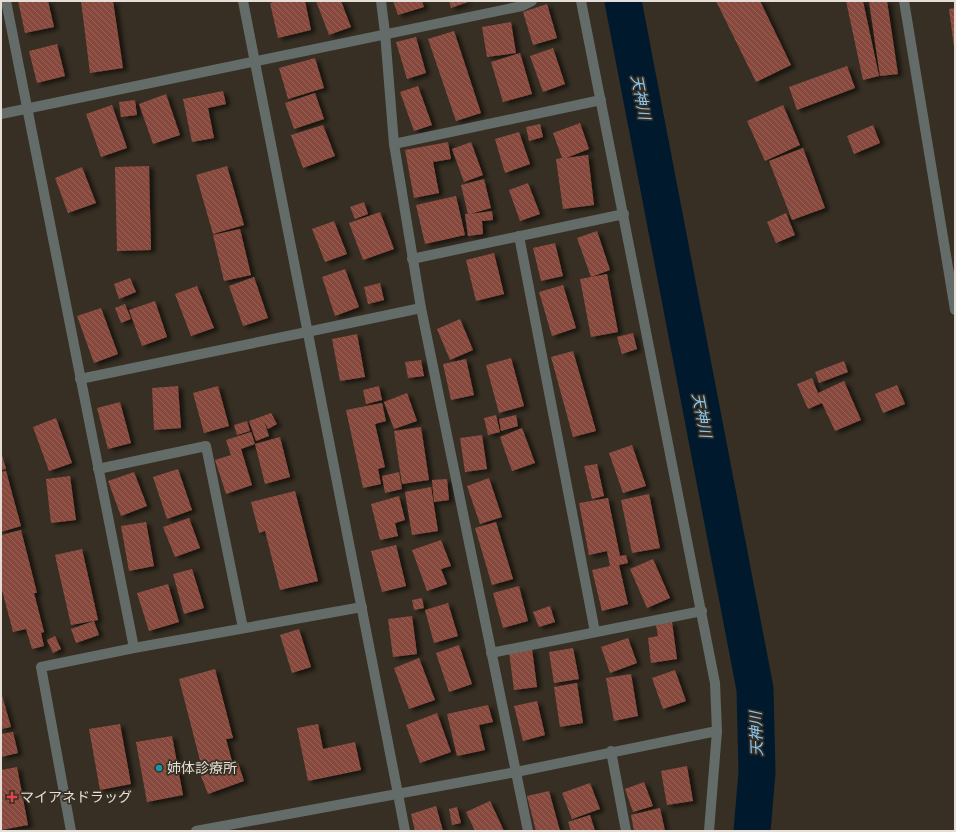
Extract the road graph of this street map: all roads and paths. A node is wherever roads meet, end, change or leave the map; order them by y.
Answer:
1 (6, 1) edge
2 (243, 1) edge
3 (381, 1) edge
4 (532, 1) edge
5 (581, 1) edge
6 (904, 1) edge
7 (385, 33) junction
8 (254, 60) junction
9 (601, 100) junction
10 (26, 109) junction
11 (1, 114) edge
12 (394, 144) junction
13 (624, 214) junction
14 (519, 236) junction
15 (412, 259) junction
16 (421, 308) junction
17 (955, 310) edge
18 (308, 332) junction
19 (80, 379) junction
20 (98, 469) junction
21 (362, 607) junction
22 (702, 611) junction
23 (243, 628) junction
24 (596, 632) junction
25 (134, 648) junction
26 (491, 653) junction
27 (717, 731) junction
28 (611, 751) junction
29 (516, 772) junction
30 (398, 794) junction
31 (71, 831) edge
32 (196, 831) edge
33 (405, 831) edge
34 (528, 831) edge
35 (626, 831) edge
36 (709, 831) edge

1 - 10 street
2 - 8 street
3 - 7 street
4 - 7 street
5 - 9 street
6 - 17 street
7 - 8 street
7 - 12 street
8 - 10 street
8 - 18 street
9 - 12 street
9 - 13 street
10 - 11 street
10 - 19 street
12 - 15 street
13 - 14 street
13 - 22 street
14 - 15 street
14 - 24 street
15 - 16 street
16 - 18 street
16 - 26 street
18 - 19 street
18 - 21 street
19 - 20 street
20 - 23 street
20 - 25 street
21 - 23 street
21 - 30 street
22 - 24 street
22 - 27 street
23 - 25 street
24 - 26 street
25 - 31 street
26 - 29 street
27 - 28 street
27 - 36 street
28 - 29 street
28 - 35 street
29 - 30 street
29 - 34 street
30 - 32 street
30 - 33 street

